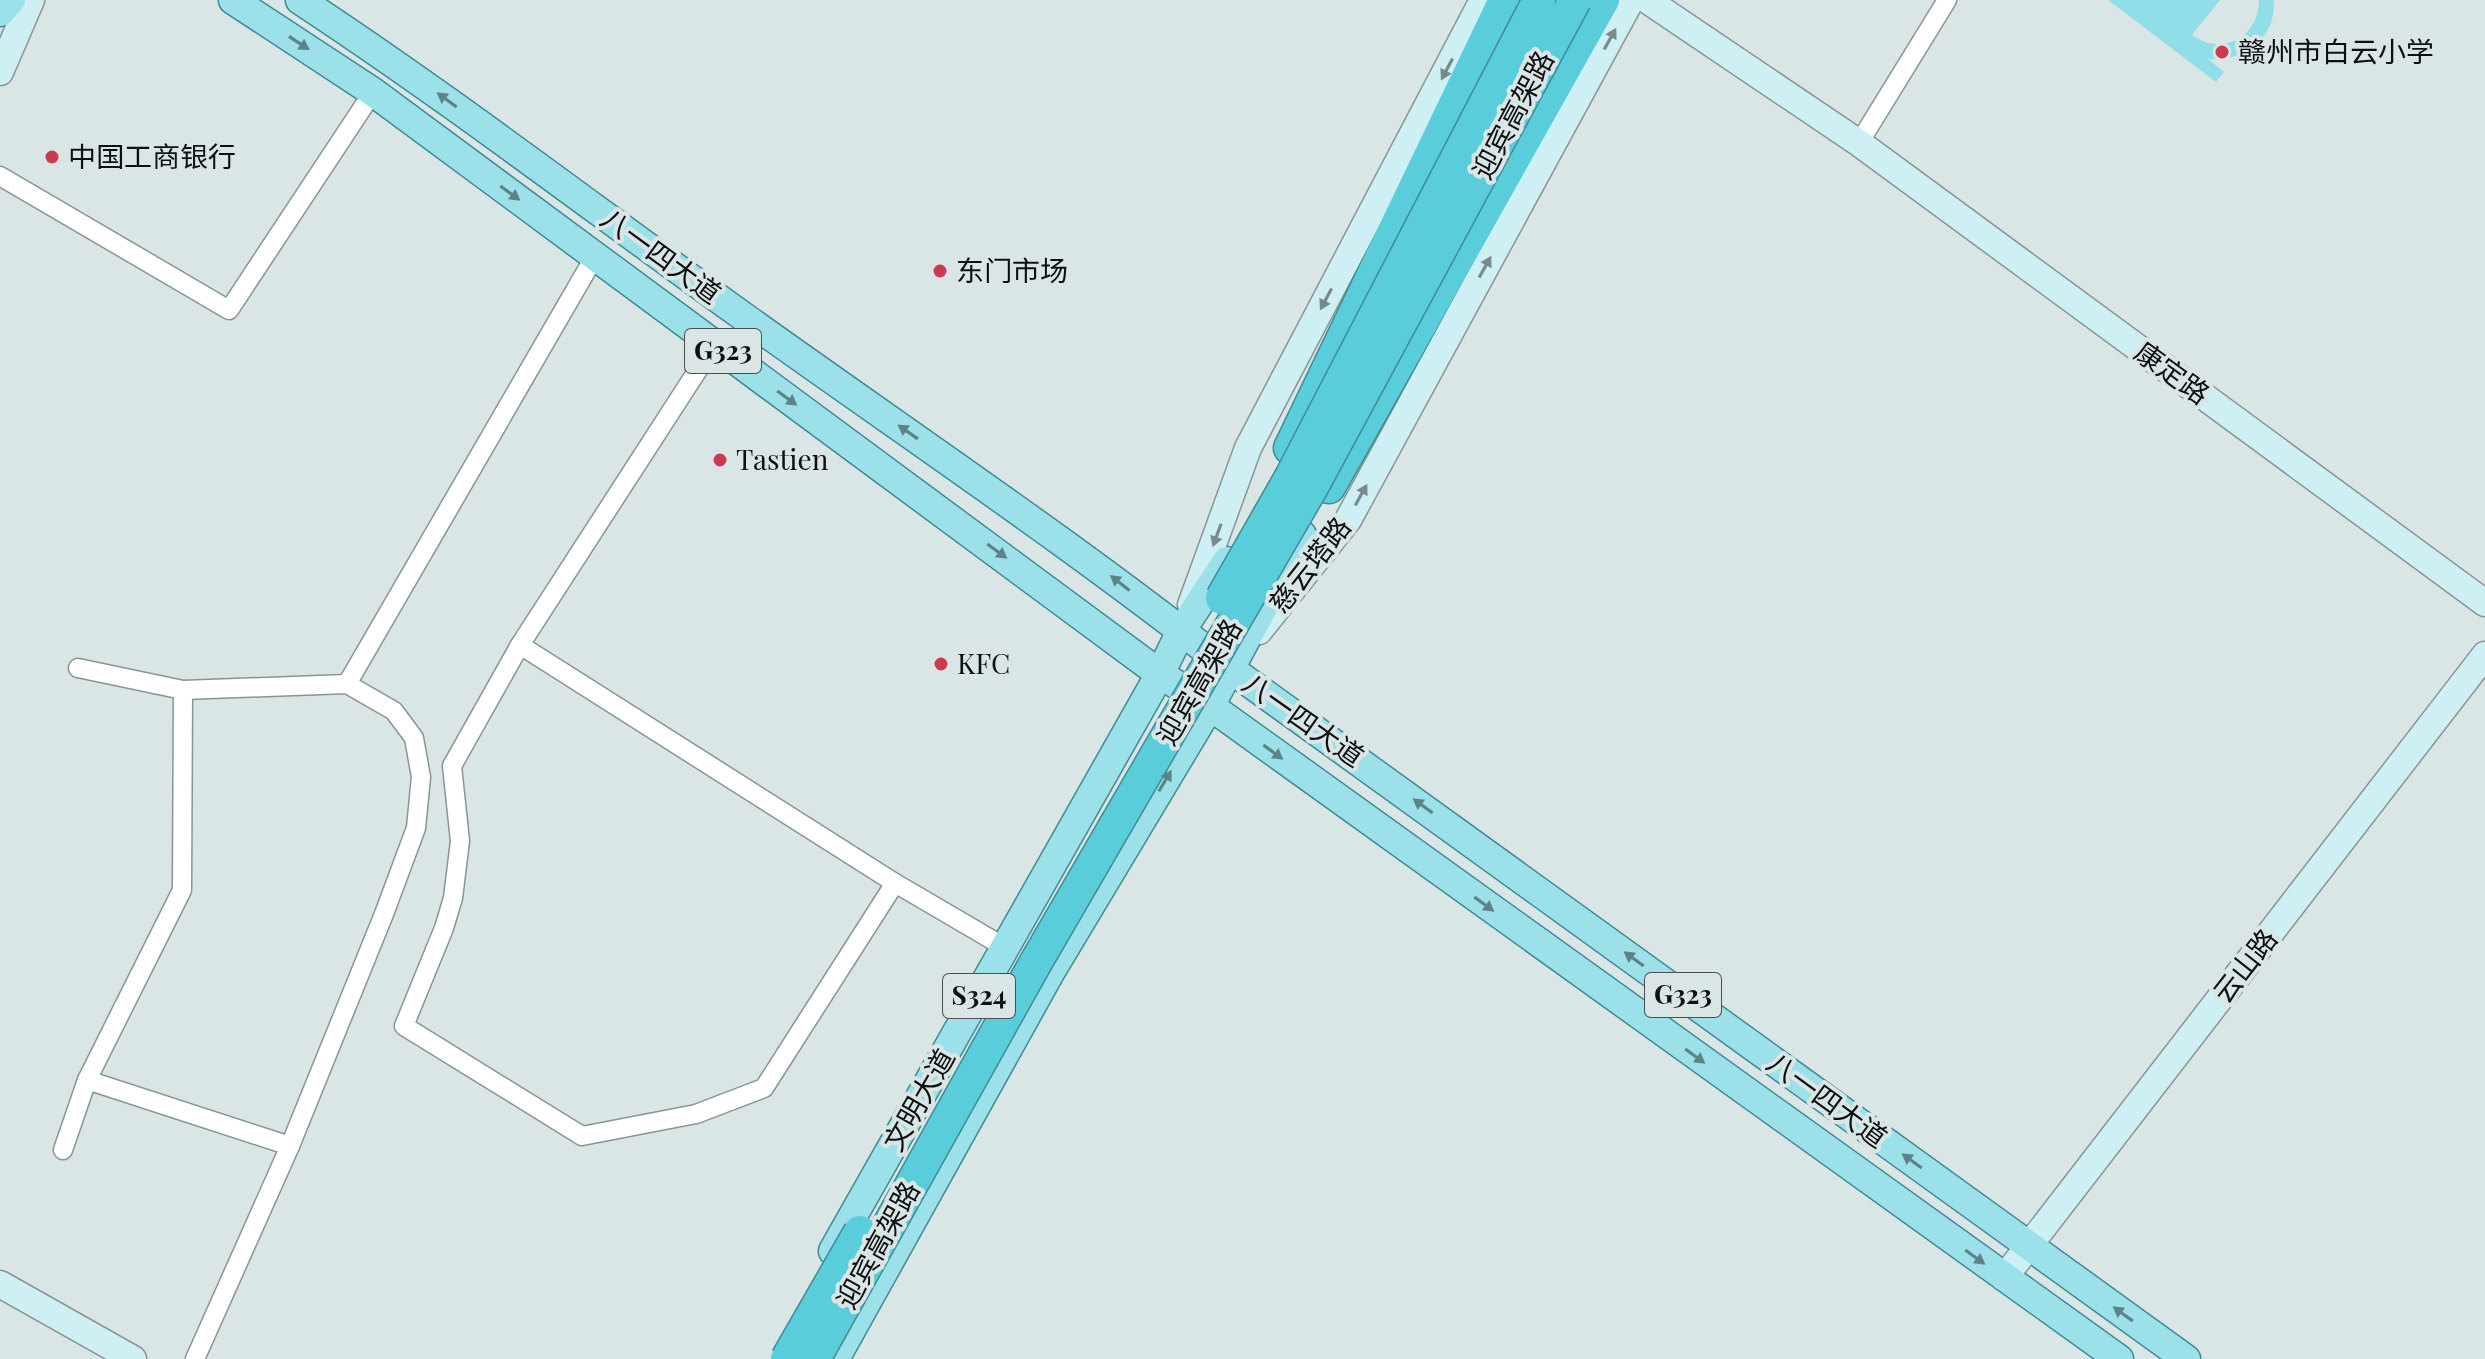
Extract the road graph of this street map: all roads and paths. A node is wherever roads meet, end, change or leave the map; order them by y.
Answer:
1 (3, 0) edge
2 (11, 0) edge
3 (31, 0) edge
4 (233, 0) edge
5 (300, 0) edge
6 (1483, 0) edge
7 (1505, 0) edge
8 (1519, 0) edge
9 (1539, 0) edge
10 (1575, 0) edge
11 (1587, 0) edge
12 (1603, 0) edge
13 (1631, 0) edge
14 (1647, 0) edge
15 (1947, 0) edge
16 (0, 9) edge
17 (0, 72) edge
18 (373, 92) junction
19 (1859, 143) junction
20 (0, 176) edge
21 (595, 256) junction
22 (714, 345) junction
23 (1280, 469) junction
24 (1322, 501) junction
25 (2485, 603) edge
26 (1181, 631) junction
27 (520, 645) junction
28 (2485, 655) edge
29 (78, 668) dead end
30 (1229, 668) junction
31 (1160, 674) junction
32 (347, 684) junction
33 (183, 690) junction
34 (1210, 706) junction
35 (895, 883) junction
36 (1006, 948) junction
37 (87, 1080) junction
38 (290, 1146) junction
39 (63, 1150) dead end
40 (2029, 1247) junction
41 (2004, 1278) junction
42 (0, 1284) edge
43 (133, 1359) edge
44 (195, 1359) edge
45 (771, 1359) edge
46 (787, 1359) edge
47 (814, 1359) edge
48 (835, 1359) edge
49 (2119, 1359) edge
50 (2186, 1359) edge

1 - 16 main road
2 - 16 main road
3 - 17 street
4 -> 18 main road, 八一四大道 / G323
26 -> 5 main road, 八一四大道 / G323
6 -> 26 street
7 - 23 highway
8 - 23 main road
9 - 46 highway, 迎宾高架路, bridge
10 - 47 highway, 迎宾高架路, bridge
11 - 24 main road, 慈云塔路
12 - 24 highway
30 -> 13 street, 慈云塔路
14 - 19 street, 康定路
15 - 19 street
18 - 20 street
18 -> 21 main road, 八一四大道 / G323
19 - 25 street, 康定路
21 - 22 main road, 八一四大道 / G323
21 - 32 street
22 - 27 street
22 -> 31 main road, 八一四大道 / G323
23 - 26 main road
24 - 30 main road, 慈云塔路
26 - 30 main road, 八一四大道 / G323
26 - 31 main road, 文明大道 / S324
27 - 35 street
27 - 35 street
28 - 40 street, 云山路
29 - 33 street
30 - 34 main road, 文明大道 / S324
40 -> 30 main road, 八一四大道 / G323
31 - 34 main road, 八一四大道 / G323
31 - 36 main road, 文明大道 / S324
32 - 33 street
32 - 38 street
33 - 37 street
34 -> 41 main road, 八一四大道 / G323
48 -> 34 main road, 文明大道 / S324
35 - 36 street
36 - 45 main road, 文明大道 / S324
37 - 38 street
37 - 39 street
38 - 44 street
40 - 41 street, 云山路
50 -> 40 main road, 八一四大道 / G323
41 - 49 main road, 八一四大道 / G323
42 - 43 street

